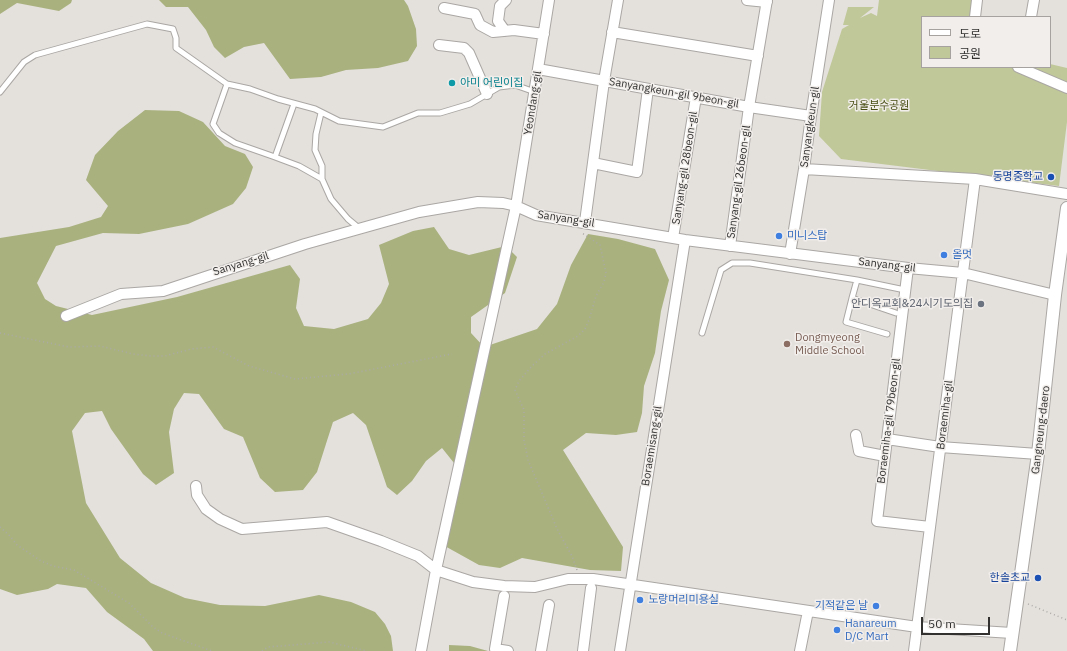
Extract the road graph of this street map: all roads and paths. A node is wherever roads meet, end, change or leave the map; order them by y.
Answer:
1 (506, 0) edge
2 (549, 0) edge
3 (618, 0) edge
4 (747, 0) edge
5 (830, 0) edge
6 (977, 0) edge
7 (1034, 0) edge
8 (767, 1) edge
9 (444, 8) dead end
10 (975, 16) edge
11 (1031, 16) edge
12 (505, 31) junction
13 (612, 32) junction
14 (544, 34) junction
15 (439, 45) dead end
16 (758, 56) junction
17 (1021, 68) edge
18 (538, 69) junction
19 (604, 81) junction
20 (227, 84) junction
21 (1067, 88) edge
22 (648, 89) junction
23 (0, 92) edge
24 (535, 92) junction
25 (487, 94) junction
26 (696, 98) junction
27 (294, 104) junction
28 (749, 107) junction
29 (322, 113) junction
30 (810, 116) junction
31 (275, 157) junction
32 (593, 163) junction
33 (804, 169) junction
34 (322, 179) junction
35 (975, 179) junction
36 (1067, 194) edge
37 (516, 206) junction
38 (1067, 208) edge
39 (571, 222) junction
40 (585, 222) junction
41 (361, 229) junction
42 (673, 238) junction
43 (685, 240) junction
44 (730, 246) junction
45 (790, 254) junction
46 (908, 268) junction
47 (963, 272) junction
48 (857, 280) junction
49 (905, 290) junction
50 (1055, 295) junction
51 (852, 298) junction
52 (896, 313) dead end
53 (66, 316) dead end
54 (0, 333) edge
55 (702, 334) dead end
56 (887, 334) dead end
57 (452, 354) dead end
58 (856, 435) dead end
59 (887, 439) junction
60 (940, 447) junction
61 (1038, 454) junction
62 (885, 456) junction
63 (196, 486) dead end
64 (0, 527) edge
65 (930, 527) junction
66 (436, 570) junction
67 (579, 579) junction
68 (630, 583) junction
69 (591, 588) dead end
70 (504, 596) dead end
71 (1017, 601) junction
72 (549, 605) dead end
73 (808, 610) junction
74 (1067, 620) edge
75 (917, 628) junction
76 (1012, 633) junction
77 (212, 651) edge
78 (262, 651) edge
79 (367, 651) edge
80 (421, 651) edge
81 (508, 651) edge
82 (541, 651) edge
83 (583, 651) edge
84 (620, 651) edge
85 (800, 651) edge
86 (914, 651) edge
87 (1010, 651) edge

1 - 12 street
2 - 14 street, Yeondang-gil
3 - 13 street
4 - 8 street
5 - 30 street, Sanyangkeun-gil
6 - 10 street
7 - 11 street
8 - 16 street, Sanyang-gil 26beon-gil
9 - 12 street
12 - 14 street
13 - 16 street
13 - 19 street
14 - 18 street, Yeondang-gil
15 - 25 street
16 - 28 street, Sanyang-gil 26beon-gil
17 - 21 street
18 - 19 street, Sanyangkeun-gil 9beon-gil
18 - 24 street, Yeondang-gil
19 - 22 street, Sanyangkeun-gil 9beon-gil
19 - 32 street
20 - 23 lane
20 - 27 lane
20 - 31 lane
22 - 26 street, Sanyangkeun-gil 9beon-gil
22 - 32 street
24 - 25 lane
24 - 37 street, Yeondang-gil
25 - 29 lane
26 - 28 street, Sanyangkeun-gil 9beon-gil
26 - 42 street, Sanyang-gil 28beon-gil
27 - 29 lane
27 - 31 lane
28 - 30 street, Sanyangkeun-gil 9beon-gil
28 - 44 street, Sanyang-gil 26beon-gil
29 - 34 lane
30 - 33 street, Sanyangkeun-gil
31 - 34 lane
32 - 40 street
33 - 35 street
33 - 45 street, Sanyangkeun-gil
34 - 41 lane
35 - 36 street
35 - 47 street, Boraemiha-gil
37 - 39 street, Sanyang-gil
37 - 41 street, Sanyang-gil
37 - 66 street, Yeondang-gil
38 - 50 street, Gangneung-daero
39 - 40 street, Sanyang-gil
39 - 67 path
40 - 42 street, Sanyang-gil
41 - 53 street, Sanyang-gil
42 - 43 street, Sanyang-gil
43 - 44 street, Sanyang-gil
43 - 68 street, Boraemisang-gil
44 - 45 street, Sanyang-gil
45 - 46 street, Sanyang-gil
46 - 47 street, Sanyang-gil
46 - 49 street, Boraemiha-gil 79beon-gil
47 - 50 street, Sanyang-gil
47 - 60 street, Boraemiha-gil
48 - 49 lane
48 - 51 lane
48 - 55 lane
49 - 59 street, Boraemiha-gil 79beon-gil
50 - 61 street, Gangneung-daero
51 - 52 lane
51 - 56 lane
54 - 57 path
58 - 62 street
59 - 60 street
59 - 62 street, Boraemiha-gil 79beon-gil
60 - 61 street
60 - 65 street, Boraemiha-gil
61 - 71 street, Gangneung-daero
62 - 65 street, Boraemiha-gil 79beon-gil
63 - 66 street
64 - 77 path
65 - 75 street, Boraemiha-gil
66 - 67 street
66 - 80 street, Yeondang-gil
67 - 68 street
68 - 73 street
68 - 84 street, Boraemisang-gil
69 - 83 street
70 - 81 street
71 - 74 path
71 - 76 street, Gangneung-daero
72 - 82 street
73 - 75 street
73 - 85 street
75 - 76 street
75 - 86 street, Boraemiha-gil
76 - 87 street, Gangneung-daero
78 - 79 path

